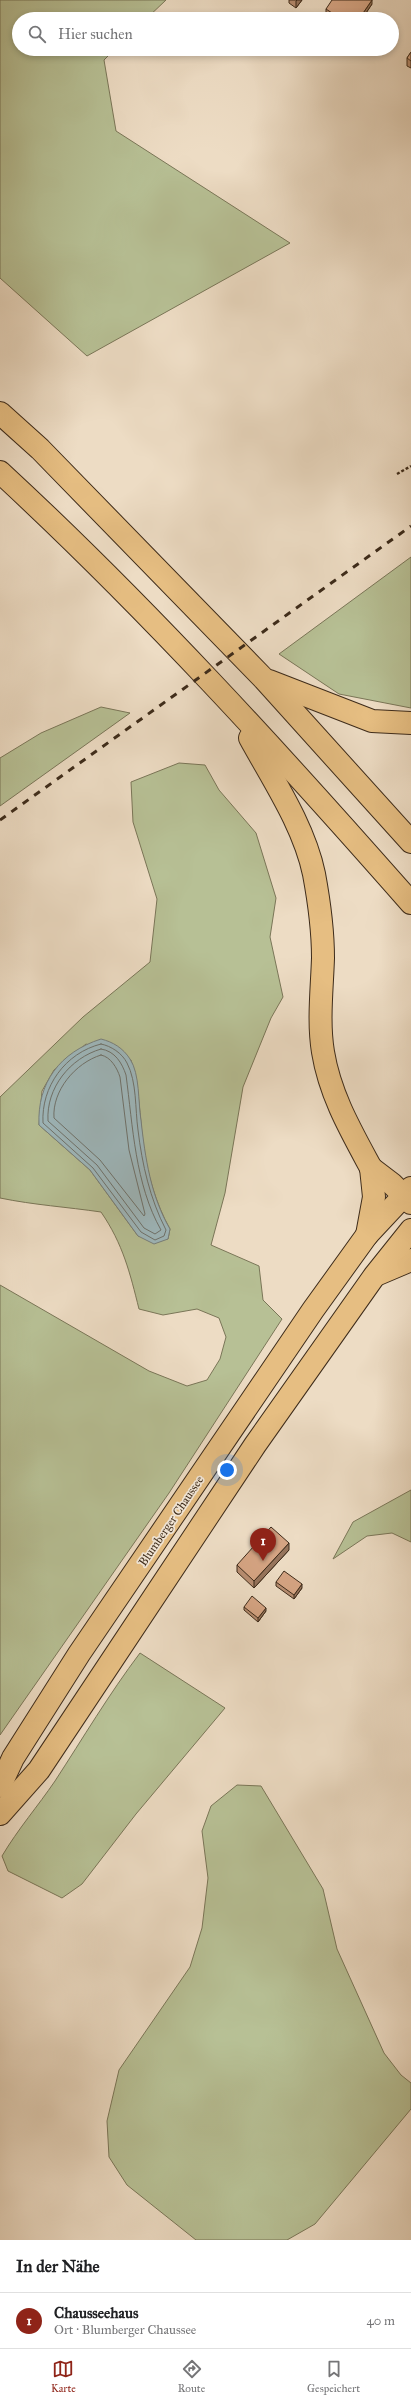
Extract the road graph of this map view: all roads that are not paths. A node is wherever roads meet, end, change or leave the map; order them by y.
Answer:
1 (0, 413) edge
2 (0, 472) edge
3 (264, 679) junction
4 (232, 705) junction
5 (411, 723) edge
6 (411, 842) edge
7 (411, 903) edge
8 (371, 1168) junction
9 (409, 1195) edge
10 (411, 1230) edge
11 (368, 1235) junction
12 (411, 1260) edge
13 (375, 1275) junction
14 (0, 1786) edge
15 (0, 1814) edge

1 - 3 main road
2 - 4 main road
3 - 5 main road
3 - 6 main road
4 - 7 main road
4 - 8 main road
8 - 9 main road
8 - 11 main road
9 - 11 main road, Blumberger Chaussee
10 - 13 main road
11 - 14 main road, Blumberger Chaussee
12 - 13 main road
13 - 15 main road

